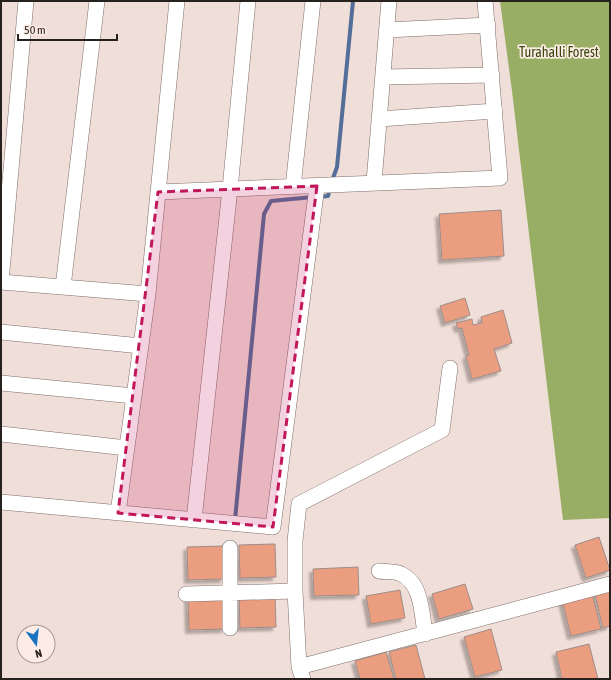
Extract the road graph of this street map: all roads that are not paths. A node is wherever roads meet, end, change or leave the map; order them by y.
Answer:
1 (26, 1) edge
2 (97, 1) edge
3 (177, 1) edge
4 (248, 1) edge
5 (313, 1) edge
6 (389, 1) edge
7 (485, 1) edge
8 (488, 26) junction
9 (387, 30) junction
10 (492, 75) junction
11 (383, 77) junction
12 (495, 111) junction
13 (379, 119) junction
14 (374, 182) junction
15 (317, 186) junction
16 (293, 187) junction
17 (230, 190) junction
18 (158, 192) junction
19 (1, 282) edge
20 (63, 287) junction
21 (148, 294) junction
22 (1, 332) edge
23 (141, 346) junction
24 (450, 368) dead end
25 (1, 383) edge
26 (134, 396) junction
27 (1, 434) edge
28 (126, 448) junction
29 (1, 502) edge
30 (118, 514) junction
31 (194, 520) junction
32 (230, 548) dead end
33 (379, 571) dead end
34 (610, 584) edge
35 (295, 591) junction
36 (231, 593) junction
37 (186, 594) dead end
38 (230, 628) dead end
39 (425, 634) junction
40 (301, 673) edge

1 - 19 street
2 - 20 street
3 - 18 street
4 - 17 street
5 - 16 street
6 - 9 street
7 - 8 street
8 - 9 street
8 - 10 street
9 - 11 street
10 - 11 street
10 - 12 street
11 - 13 street
12 - 13 street
12 - 14 street
13 - 14 street
14 - 15 street
15 - 16 street
15 - 31 street
16 - 17 street
17 - 18 street
17 - 31 street
18 - 21 street
19 - 20 street
20 - 21 street
21 - 23 street
22 - 23 street
23 - 26 street
24 - 35 street
25 - 26 street
26 - 28 street
27 - 28 street
28 - 30 street
29 - 30 street
30 - 31 street
32 - 36 street
33 - 39 street
34 - 39 street
35 - 36 street
35 - 40 street
36 - 37 street
36 - 38 street
39 - 40 street

